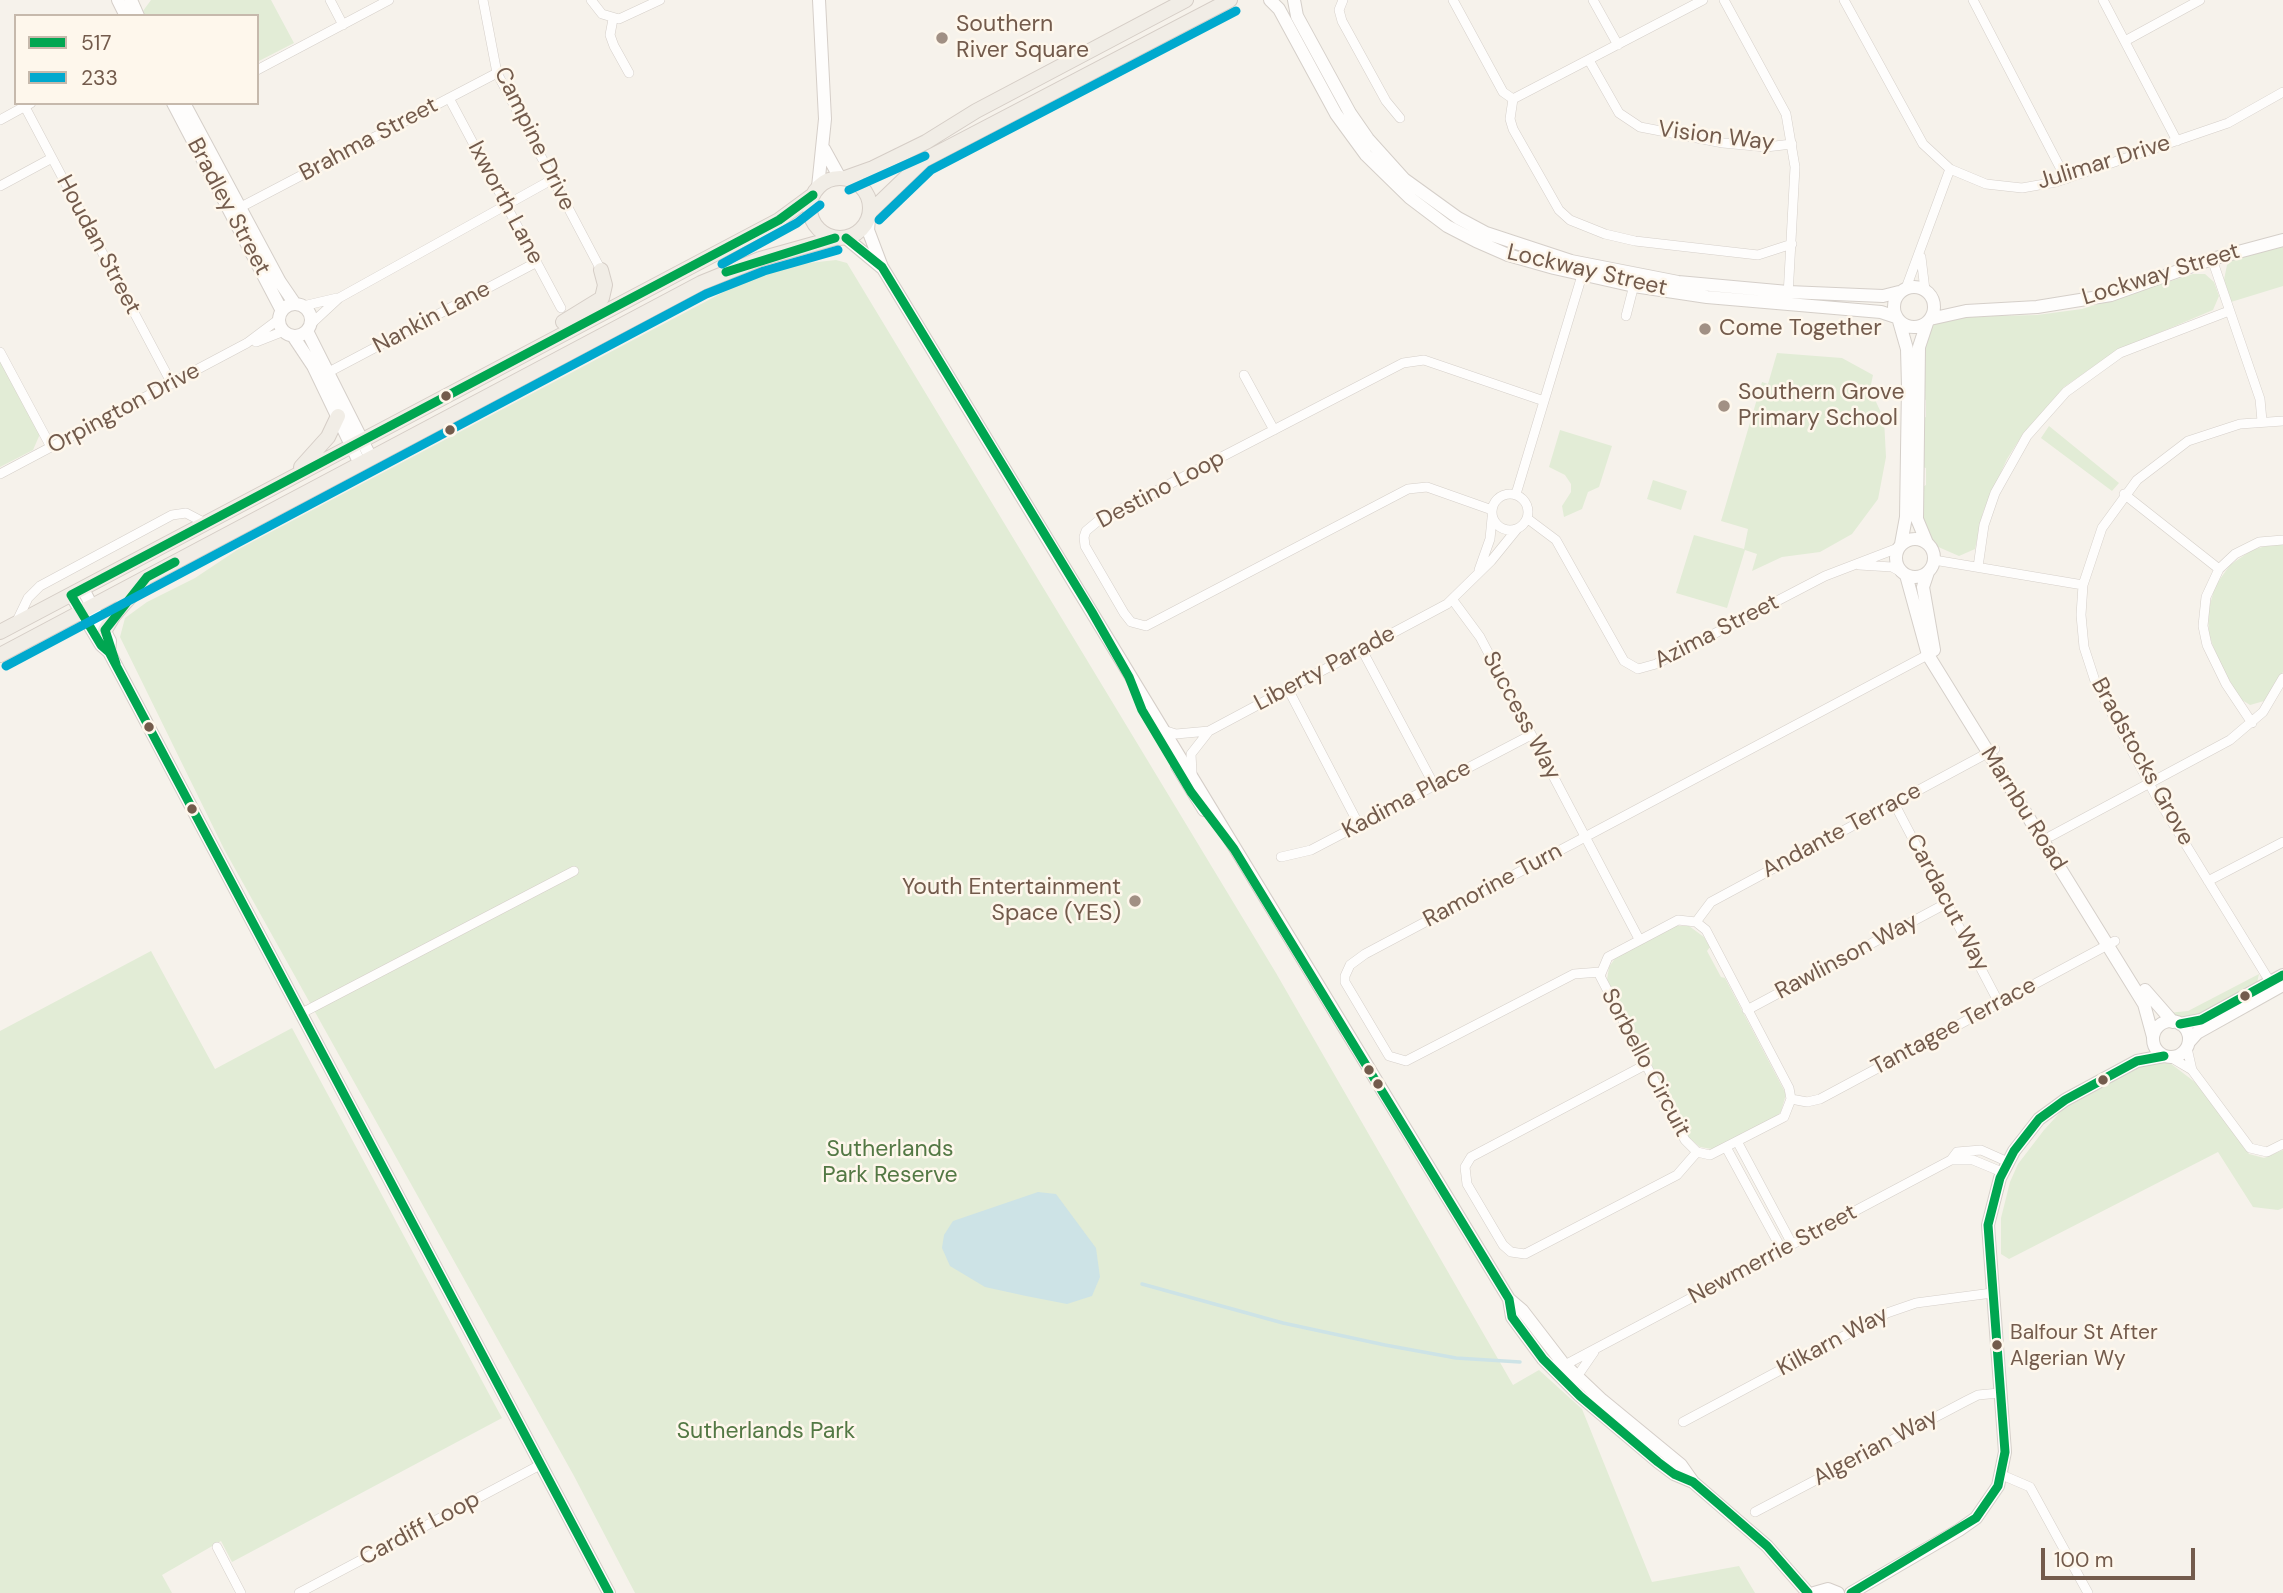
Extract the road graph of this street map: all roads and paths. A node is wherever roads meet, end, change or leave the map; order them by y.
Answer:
1 (330, 0) edge
2 (389, 0) edge
3 (591, 0) edge
4 (660, 0) edge
5 (819, 0) edge
6 (1186, 0) edge
7 (1230, 0) edge
8 (1270, 0) edge
9 (1294, 0) edge
10 (1343, 0) edge
11 (1452, 0) edge
12 (1593, 0) edge
13 (1703, 0) edge
14 (1724, 0) edge
15 (1844, 0) edge
16 (1973, 0) edge
17 (2103, 0) edge
18 (2200, 0) edge
19 (483, 1) edge
20 (613, 19) junction
21 (343, 25) junction
22 (2125, 41) junction
23 (1618, 45) junction
24 (1590, 62) junction
25 (259, 69) edge
26 (497, 73) junction
27 (629, 73) dead end
28 (2283, 92) edge
29 (449, 98) junction
30 (1513, 99) junction
31 (28, 105) edge
32 (183, 106) edge
33 (1400, 118) dead end
34 (0, 120) edge
35 (2177, 141) junction
36 (1792, 144) junction
37 (824, 149) junction
38 (52, 158) junction
39 (1950, 169) junction
40 (553, 178) junction
41 (843, 178) junction
42 (2066, 179) junction
43 (0, 186) edge
44 (815, 191) junction
45 (508, 206) junction
46 (241, 207) junction
47 (870, 215) junction
48 (2283, 233) edge
49 (840, 238) junction
50 (2277, 240) edge
51 (1792, 244) junction
52 (1920, 251) junction
53 (2212, 259) junction
54 (537, 262) junction
55 (882, 267) junction
56 (601, 270) joint
57 (1584, 270) junction
58 (1635, 281) junction
59 (1903, 290) junction
60 (1928, 294) junction
61 (339, 298) junction
62 (1788, 298) junction
63 (299, 305) junction
64 (561, 308) dead end
65 (1966, 311) junction
66 (2229, 312) junction
67 (1626, 316) dead end
68 (1897, 319) junction
69 (1928, 321) junction
70 (284, 324) junction
71 (309, 328) junction
72 (532, 349) junction
73 (0, 352) edge
74 (327, 373) junction
75 (1244, 375) dead end
76 (172, 384) junction
77 (1544, 401) junction
78 (338, 416) junction
79 (2262, 421) junction
80 (2283, 421) edge
81 (1274, 430) junction
82 (357, 443) junction
83 (51, 447) junction
84 (365, 461) junction
85 (0, 474) edge
86 (290, 478) junction
87 (2124, 494) junction
88 (1516, 495) junction
89 (1492, 512) junction
90 (1528, 519) junction
91 (205, 523) junction
92 (1517, 530) junction
93 (2283, 540) edge
94 (1927, 543) junction
95 (1900, 546) junction
96 (1854, 565) junction
97 (1931, 566) junction
98 (1978, 567) junction
99 (2219, 569) junction
100 (1479, 570) junction
101 (1903, 573) junction
102 (147, 577) junction
103 (2083, 585) junction
104 (77, 592) junction
105 (1452, 599) junction
106 (87, 609) junction
107 (15, 624) junction
108 (105, 630) junction
109 (0, 632) edge
110 (1362, 650) junction
111 (109, 652) junction
112 (1931, 653) junction
113 (0, 655) edge
114 (1129, 677) junction
115 (2283, 678) edge
116 (1288, 689) junction
117 (2281, 689) edge
118 (2252, 723) junction
119 (1163, 730) junction
120 (1209, 731) junction
121 (1531, 735) junction
122 (1991, 751) junction
123 (1193, 778) junction
124 (2149, 782) junction
125 (1434, 785) junction
126 (1894, 803) junction
127 (1359, 825) junction
128 (2051, 836) junction
129 (1585, 837) junction
130 (2283, 842) edge
131 (1234, 849) junction
132 (1280, 857) dead end
133 (575, 871) dead end
134 (2208, 881) junction
135 (1947, 903) junction
136 (1696, 922) junction
137 (1639, 939) junction
138 (2112, 943) junction
139 (1600, 972) junction
140 (2283, 975) edge
141 (2276, 985) edge
142 (1999, 1003) junction
143 (1747, 1010) junction
144 (300, 1014) junction
145 (2176, 1023) junction
146 (2153, 1038) junction
147 (2188, 1045) junction
148 (2167, 1057) junction
149 (2137, 1061) junction
150 (1645, 1065) junction
151 (2192, 1070) junction
152 (1791, 1099) junction
153 (1738, 1143) junction
154 (2283, 1144) edge
155 (1727, 1149) junction
156 (1696, 1152) junction
157 (2005, 1167) junction
158 (1792, 1244) junction
159 (1782, 1250) junction
160 (1992, 1293) junction
161 (1595, 1351) junction
162 (1561, 1368) junction
163 (1574, 1381) junction
164 (1999, 1393) junction
165 (1683, 1422) dead end
166 (540, 1465) junction
167 (2002, 1475) junction
168 (1755, 1512) dead end
169 (216, 1547) dead end
170 (2086, 1592) edge
171 (241, 1593) edge
172 (299, 1593) edge
173 (609, 1593) edge
174 (1808, 1593) edge
175 (1814, 1593) edge
176 (1838, 1593) edge
177 (1851, 1593) edge

1 - 21 street
2 - 21 street
3 - 20 street
4 - 20 street
5 - 37 street
6 - 41 main road
7 - 47 main road
8 - 57 street, Lockway Street
9 - 57 street, Lockway Street
10 - 33 street
11 - 30 street
12 - 23 street
13 - 23 street
14 - 36 street
15 - 39 street, Julimar Drive
16 - 42 street
17 - 22 street
18 - 22 street
19 - 26 street, Campine Drive
20 - 27 street
21 - 25 street
22 - 35 street
23 - 24 street
24 - 30 street
24 - 36 street, Vision Way
26 - 29 street, Brahma Street
26 - 40 street, Campine Drive
28 - 35 street, Julimar Drive
29 - 45 street, Ixworth Lane
29 - 46 street, Brahma Street
30 - 51 street
31 - 34 street
31 - 38 street, Houdan Street
32 - 46 street, Bradley Street
32 - 70 street, Bradley Street
35 - 42 street, Julimar Drive
36 - 51 street
37 - 41 street
37 - 44 street
38 - 43 street
38 - 76 street, Houdan Street
39 - 42 street, Julimar Drive
39 - 52 street
40 - 45 street
40 - 56 street, Campine Drive
41 - 44 main road
41 - 47 main road
44 - 49 main road
44 - 72 main road
45 - 54 street, Ixworth Lane
45 - 61 street
46 - 63 street, Bradley Street
47 - 49 main road
47 - 55 street
48 - 50 street, Lockway Street
49 - 55 street
49 - 84 main road
50 - 53 street, Lockway Street
51 - 62 street
52 - 59 street
52 - 60 street
53 - 65 street, Lockway Street
53 - 66 street
54 - 64 street, Ixworth Lane
54 - 74 street, Nankin Lane
55 - 114 street
56 - 72 main road
57 - 58 street, Lockway Street
57 - 77 street
58 - 62 street, Lockway Street
58 - 67 street
59 - 60 street
59 - 62 street, Lockway Street
59 - 68 street
60 - 65 street, Lockway Street
60 - 69 street
61 - 63 street
61 - 71 street
62 - 68 street, Lockway Street
63 - 70 street
63 - 71 street, Bradley Street
65 - 69 street, Lockway Street
66 - 79 street
66 - 98 street
68 - 69 street
68 - 95 street
69 - 94 street
70 - 71 street
70 - 76 street, Orpington Drive
70 - 78 street, Bradley Street
71 - 74 street, Bradley Street
72 - 82 main road
73 - 83 street
74 - 82 street, Bradley Street
75 - 81 street
76 - 83 street, Orpington Drive
77 - 81 street, Destino Loop
77 - 88 street
78 - 82 street, Bradley Street
78 - 86 main road
79 - 80 street, Bradstocks Grove
79 - 87 street, Bradstocks Grove
81 - 89 street, Destino Loop
82 - 84 street, Bradley Street
82 - 86 main road
83 - 85 street, Orpington Drive
84 - 102 main road
86 - 91 main road
87 - 99 street
87 - 103 street, Bradstocks Grove
88 - 89 street
88 - 90 street
89 - 92 street
89 - 100 street, Liberty Parade
90 - 92 street
90 - 96 street, Azima Street
91 - 104 main road
91 - 107 street
92 - 100 street, Liberty Parade
93 - 99 street
94 - 95 street
94 - 97 street
95 - 96 street
95 - 101 street
96 - 101 street
97 - 98 street
97 - 101 street
97 - 112 street, Marnbu Road
98 - 103 street
99 - 118 street
100 - 105 street, Liberty Parade
101 - 112 street, Marnbu Road
102 - 106 main road
102 - 108 main road
103 - 124 street, Bradstocks Grove
104 - 106 street
104 - 107 main road
105 - 110 street, Liberty Parade
105 - 121 street, Success Way
106 - 108 street
106 - 111 street
106 - 113 main road
107 - 109 main road
108 - 111 street
110 - 116 street, Liberty Parade
110 - 125 street
111 - 144 street
112 - 122 street, Marnbu Road
112 - 129 street, Ramorine Turn
114 - 119 street
114 - 131 street
115 - 117 street
116 - 120 street, Liberty Parade
116 - 127 street
117 - 118 street
118 - 124 street
119 - 120 street
119 - 123 street
120 - 123 street
121 - 125 street, Kadima Place
121 - 129 street, Success Way
122 - 126 street, Andante Terrace
122 - 128 street, Marnbu Road
122 - 138 street, Marnbu Road
123 - 131 street
124 - 128 street
124 - 134 street, Bradstocks Grove
125 - 127 street, Kadima Place
126 - 135 street, Cardacut Way
126 - 136 street, Andante Terrace
127 - 132 street, Kadima Place
128 - 138 street, Marnbu Road
129 - 137 street, Success Way
129 - 139 street, Ramorine Turn
130 - 134 street
131 - 162 street
133 - 144 street
134 - 141 street, Bradstocks Grove
135 - 142 street, Cardacut Way
135 - 143 street, Rawlinson Way
136 - 137 street, Sorbello Circuit
136 - 143 street
137 - 139 street, Sorbello Circuit
138 - 142 street, Tantagee Terrace
138 - 145 street, Marnbu Road
138 - 146 street, Marnbu Road
139 - 150 street, Sorbello Circuit
140 - 141 street
141 - 145 street
141 - 147 street
142 - 152 street, Tantagee Terrace
143 - 152 street
144 - 166 street
145 - 146 street
145 - 147 street
146 - 148 street
146 - 149 street
147 - 148 street
147 - 151 street
148 - 149 street
148 - 151 street
149 - 157 street
150 - 156 street, Sorbello Circuit
150 - 156 street
151 - 154 street
152 - 153 street, Sorbello Circuit
153 - 155 street, Sorbello Circuit
153 - 158 street
155 - 156 street, Sorbello Circuit
155 - 159 street
157 - 158 street, Newmerrie Street
157 - 160 street
158 - 159 street, Newmerrie Street
159 - 161 street, Newmerrie Street
160 - 164 street
160 - 165 street, Kilkarn Way
161 - 162 street, Newmerrie Street
161 - 163 street, Newmerrie Street
162 - 163 street
163 - 174 street
164 - 167 street
164 - 168 street, Algerian Way
166 - 172 street, Cardiff Loop
166 - 173 street
167 - 170 street
167 - 177 street
169 - 171 street
175 - 176 street

